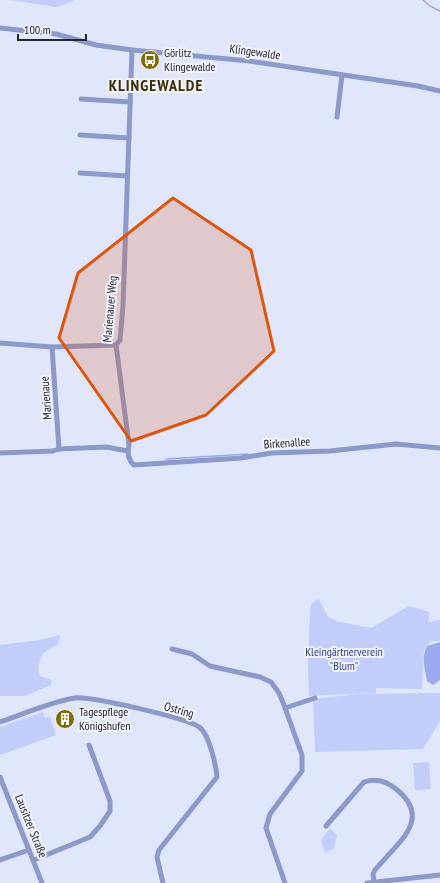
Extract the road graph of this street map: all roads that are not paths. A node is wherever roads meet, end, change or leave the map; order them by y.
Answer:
1 (0, 28) edge
2 (132, 50) junction
3 (342, 75) junction
4 (440, 91) edge
5 (81, 99) dead end
6 (130, 102) junction
7 (337, 117) dead end
8 (80, 135) dead end
9 (129, 138) junction
10 (80, 173) dead end
11 (127, 176) junction
12 (0, 344) edge
13 (116, 345) junction
14 (52, 347) junction
15 (440, 448) edge
16 (59, 449) junction
17 (128, 451) junction
18 (0, 453) edge
19 (134, 465) joint
20 (172, 649) dead end
21 (315, 698) dead end
22 (285, 708) junction
23 (0, 722) edge
24 (89, 745) dead end
25 (0, 777) edge
26 (326, 826) dead end
27 (29, 850) junction
28 (0, 860) edge
29 (34, 860) junction
30 (440, 875) edge
31 (374, 882) junction
32 (42, 883) edge
33 (163, 883) edge
34 (285, 883) edge
35 (367, 883) edge

1 - 2 street, Klingewalde
2 - 3 street, Klingewalde
2 - 6 street, Marienauer Weg
3 - 4 street, Klingewalde
3 - 7 street
5 - 6 street
6 - 9 street, Marienauer Weg
8 - 9 street
9 - 11 street, Marienauer Weg
10 - 11 street
11 - 13 street, Marienauer Weg
12 - 14 street
13 - 14 street
13 - 17 street, Marienauer Weg
14 - 16 street, Marienaue
15 - 19 street, Birkenallee
16 - 17 street
16 - 18 street
17 - 19 street, Marienauer Weg
20 - 22 street
21 - 22 street
22 - 34 street
23 - 33 street, Ostring
24 - 29 street
25 - 27 street, Lausitzer Straße
26 - 31 street
27 - 28 street
27 - 29 street, Lausitzer Straße
29 - 32 street, Lausitzer Straße
30 - 31 street
31 - 35 street

